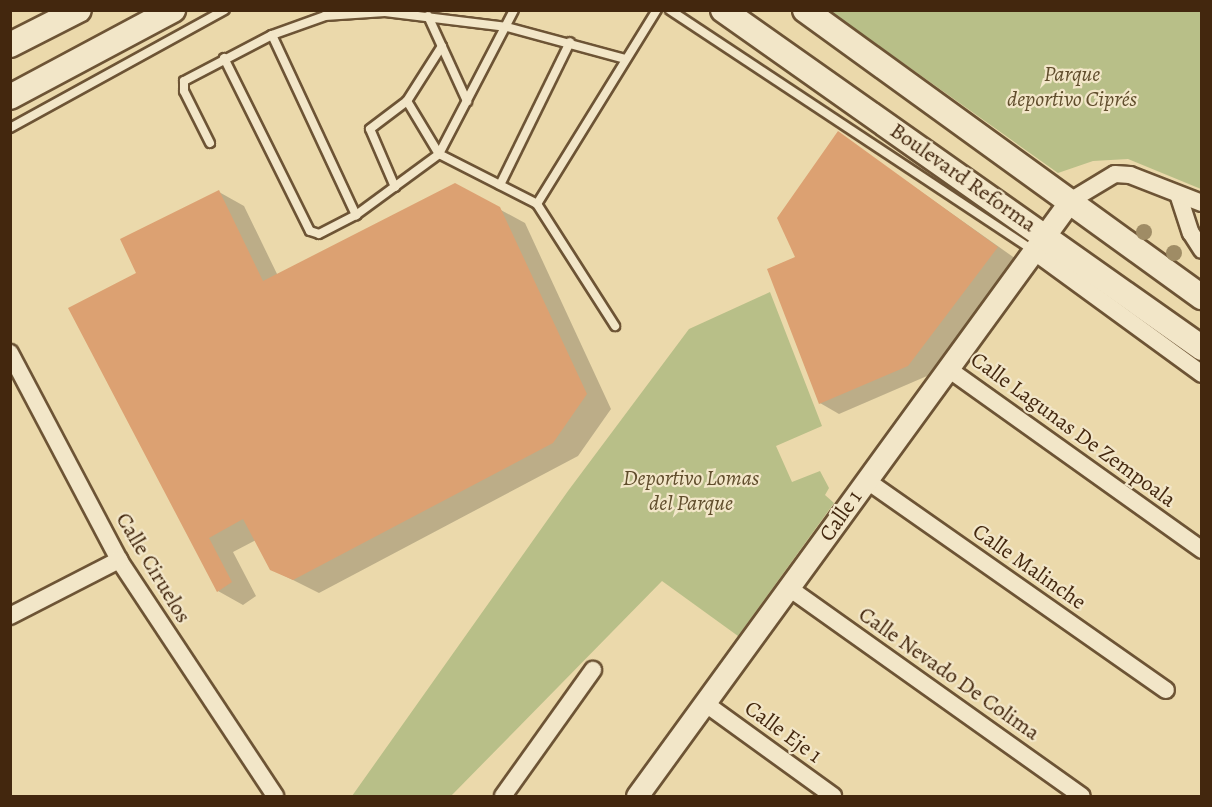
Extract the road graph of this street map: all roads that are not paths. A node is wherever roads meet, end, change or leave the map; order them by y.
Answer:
1 (79, 10) edge
2 (173, 10) edge
3 (225, 10) edge
4 (514, 10) edge
5 (657, 10) edge
6 (670, 10) edge
7 (723, 10) edge
8 (805, 10) edge
9 (428, 16) junction
10 (507, 27) junction
11 (273, 35) junction
12 (570, 42) junction
13 (10, 45) edge
14 (442, 46) junction
15 (224, 58) junction
16 (626, 59) junction
17 (10, 97) edge
18 (407, 101) junction
19 (467, 101) junction
20 (10, 128) edge
21 (210, 144) dead end
22 (439, 154) junction
23 (500, 185) junction
24 (395, 187) junction
25 (1179, 197) junction
26 (1070, 201) junction
27 (1202, 203) edge
28 (537, 204) junction
29 (356, 215) junction
30 (1038, 242) junction
31 (1202, 250) edge
32 (1202, 297) edge
33 (615, 326) dead end
34 (1202, 348) edge
35 (10, 353) edge
36 (947, 368) junction
37 (1202, 374) edge
38 (866, 480) junction
39 (1202, 550) edge
40 (119, 560) junction
41 (789, 588) junction
42 (10, 616) edge
43 (593, 670) dead end
44 (1166, 690) dead end
45 (706, 704) junction
46 (275, 796) edge
47 (503, 796) edge
48 (637, 796) edge
49 (833, 796) edge
50 (1082, 796) edge

1 - 13 main road
2 - 17 main road
3 - 20 lane
4 - 10 lane
5 - 16 lane
6 - 30 lane
7 - 30 main road, Boulevard Reforma
8 - 26 main road, Boulevard Reforma
9 - 10 lane
9 - 11 lane
9 - 14 lane
10 - 12 lane
10 - 19 lane
11 - 15 lane
11 - 29 lane
12 - 16 lane
12 - 23 lane
14 - 18 lane
14 - 19 lane
15 - 21 lane
15 - 29 lane
16 - 28 lane
18 - 22 lane
18 - 24 lane
19 - 22 lane
22 - 23 lane
22 - 24 lane
23 - 28 lane
24 - 29 lane
25 - 26 street
25 - 27 street
25 - 31 street
26 - 30 street, Calle 1
26 - 32 main road, Boulevard Reforma
28 - 33 lane
30 - 34 main road, Boulevard Reforma
30 - 36 street, Calle 1
30 - 37 street
35 - 40 street, Calle Ciruelos
36 - 38 street, Calle 1
36 - 39 street, Calle Lagunas De Zempoala
38 - 41 street, Calle 1
38 - 44 street, Calle Malinche
40 - 42 street
40 - 46 street, Calle Ciruelos
41 - 45 street, Calle 1
41 - 50 street, Calle Nevado De Colima
43 - 47 street
45 - 48 street, Calle 1
45 - 49 street, Calle Eje 1

